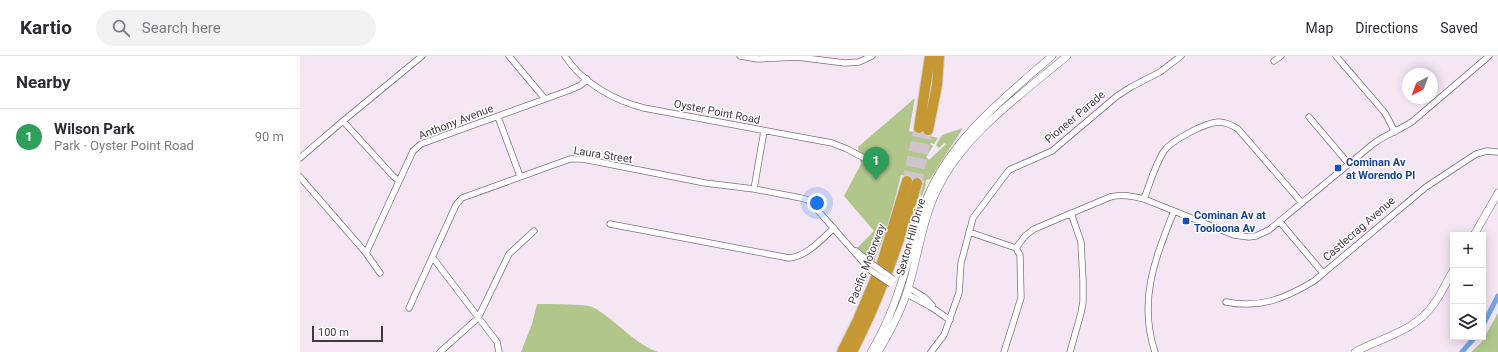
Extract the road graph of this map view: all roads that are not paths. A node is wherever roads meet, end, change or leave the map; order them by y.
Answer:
1 (422, 56) edge
2 (509, 56) edge
3 (565, 56) edge
4 (740, 56) edge
5 (872, 56) edge
6 (930, 56) edge
7 (940, 56) edge
8 (1052, 56) edge
9 (1066, 56) edge
10 (1181, 56) edge
11 (1281, 56) edge
12 (1336, 56) edge
13 (1489, 56) edge
14 (1274, 61) dead end
15 (587, 79) junction
16 (545, 99) junction
17 (1309, 116) dead end
18 (498, 117) junction
19 (343, 121) junction
20 (764, 131) junction
21 (1395, 132) junction
22 (1498, 152) edge
23 (300, 158) edge
24 (1348, 163) junction
25 (877, 165) dead end
26 (520, 176) junction
27 (300, 177) edge
28 (399, 181) junction
29 (754, 189) junction
30 (1498, 193) edge
31 (1144, 199) junction
32 (1302, 203) junction
33 (1174, 211) junction
34 (1071, 213) junction
35 (1280, 222) junction
36 (610, 224) dead end
37 (834, 228) junction
38 (534, 231) dead end
39 (969, 232) junction
40 (1476, 232) edge
41 (1016, 248) junction
42 (366, 253) junction
43 (433, 258) junction
44 (380, 272) dead end
45 (1323, 273) junction
46 (1450, 276) edge
47 (900, 286) junction
48 (908, 291) junction
49 (1226, 302) dead end
50 (409, 308) dead end
51 (478, 318) junction
52 (950, 320) junction
53 (440, 352) edge
54 (499, 352) edge
55 (842, 352) edge
56 (852, 352) edge
57 (871, 352) edge
58 (878, 352) edge
59 (931, 352) edge
60 (1004, 352) edge
61 (1070, 352) edge
62 (1155, 352) edge
63 (1355, 352) edge

1 - 19 street
2 - 16 street
3 - 15 street, Oyster Point Road
4 - 5 street
6 - 7 highway
8 - 47 street, Sexton Hill Drive
9 - 48 street, Sexton Hill Drive
10 - 39 street, Pioneer Parade
11 - 14 street
12 - 21 street
13 - 21 street
15 - 16 street, Anthony Avenue
15 - 20 street, Oyster Point Road
16 - 18 street, Anthony Avenue
17 - 24 street
18 - 26 street
18 - 28 street, Anthony Avenue
19 - 23 street
19 - 28 street
20 - 25 street, Oyster Point Road
20 - 29 street
21 - 24 street
22 - 45 street, Castlecrag Avenue
24 - 32 street
26 - 29 street, Laura Street
26 - 43 street, Laura Street
27 - 42 street
28 - 42 street, Anthony Avenue
29 - 37 street, Laura Street
30 - 40 street
31 - 32 street
31 - 33 street
31 - 34 street
32 - 35 street
33 - 35 street
33 - 62 street
34 - 41 street
34 - 61 street
35 - 45 street
36 - 37 street
37 - 47 street, Laura Street, bridge
38 - 51 street
39 - 41 street
39 - 52 street, Pioneer Parade
41 - 60 street
42 - 44 street
43 - 50 street, Laura Street
43 - 51 street
45 - 49 street, Castlecrag Avenue
46 - 63 street
47 - 48 street
47 - 57 street, Sexton Hill Drive
48 - 52 street
48 - 58 street, Sexton Hill Drive
51 - 53 street
51 - 54 street
52 - 59 street, Pioneer Parade
55 - 56 highway, Pacific Motorway

